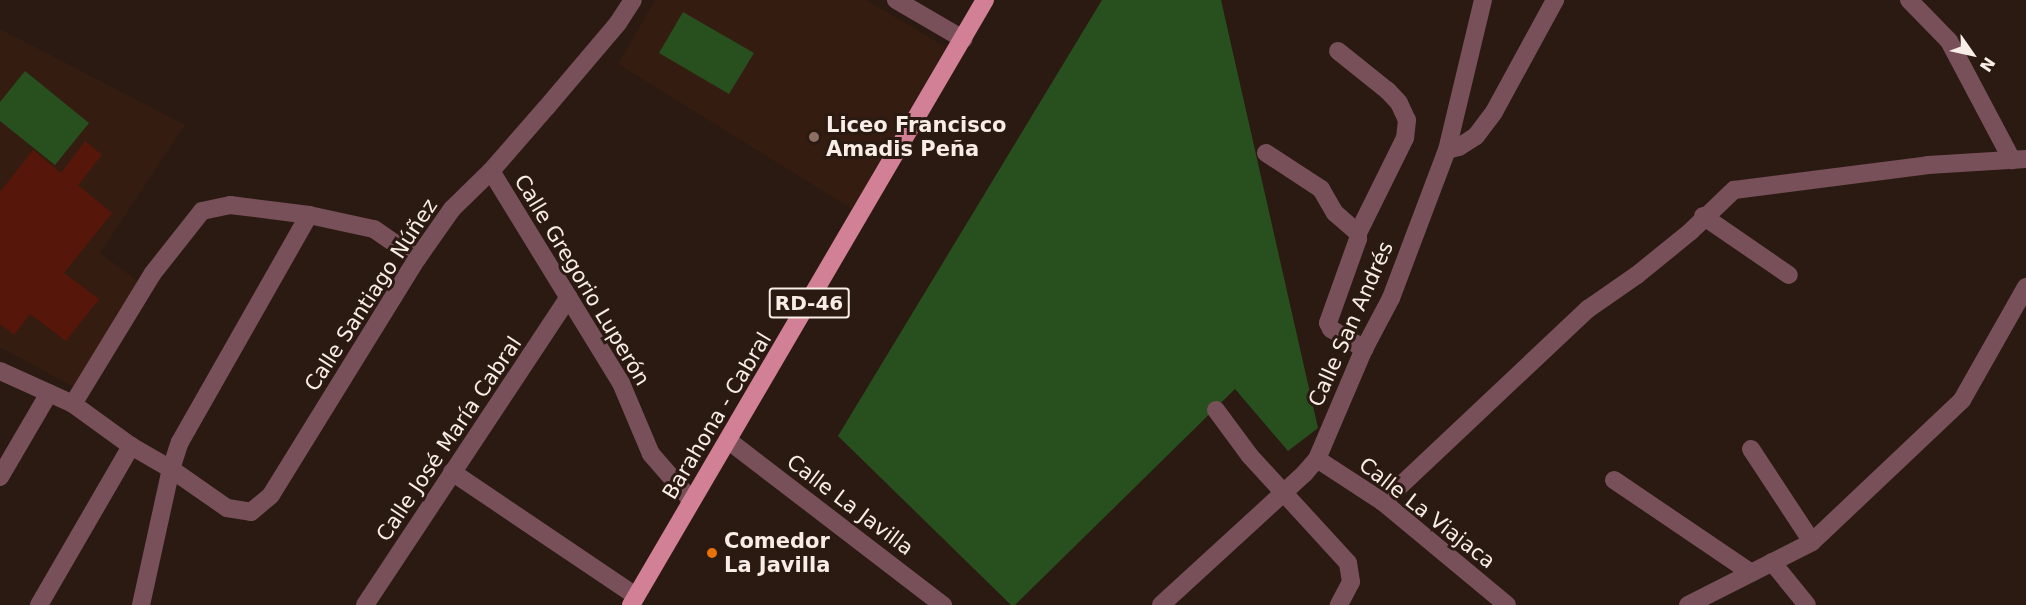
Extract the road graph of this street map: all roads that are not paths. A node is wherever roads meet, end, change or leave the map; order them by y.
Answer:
1 (633, 0) edge
2 (896, 0) edge
3 (985, 0) edge
4 (1483, 0) edge
5 (1555, 0) edge
6 (1909, 0) edge
7 (963, 39) junction
8 (1338, 51) dead end
9 (1447, 150) junction
10 (1266, 153) dead end
11 (2019, 159) edge
12 (491, 171) junction
13 (309, 214) junction
14 (1703, 216) junction
15 (1358, 233) junction
16 (417, 259) junction
17 (1790, 275) dead end
18 (2026, 287) edge
19 (569, 297) junction
20 (1364, 349) junction
21 (0, 370) edge
22 (49, 393) junction
23 (73, 404) junction
24 (1216, 410) dead end
25 (729, 441) junction
26 (131, 446) junction
27 (1751, 449) dead end
28 (1317, 459) junction
29 (171, 469) junction
30 (452, 472) junction
31 (0, 477) edge
32 (1614, 480) dead end
33 (1284, 493) junction
34 (692, 501) junction
35 (1383, 502) junction
36 (1812, 542) junction
37 (1772, 562) junction
38 (1750, 572) junction
39 (633, 600) edge
40 (39, 605) edge
41 (141, 605) edge
42 (365, 605) edge
43 (943, 605) edge
44 (1161, 605) edge
45 (1339, 605) edge
46 (1507, 605) edge
47 (1688, 605) edge
48 (1807, 605) edge

1 - 12 street, Calle Santiago Núñez
2 - 7 street
3 - 7 main road, Barahona - Cabral / RD-46
4 - 9 street, Calle San Andrés
5 - 9 street
6 - 11 street
7 - 25 main road, Barahona - Cabral / RD-46
8 - 15 street
9 - 20 street, Calle San Andrés
10 - 15 street
11 - 14 street
12 - 16 street, Calle Santiago Núñez
12 - 19 street, Calle Gregorio Luperón
13 - 16 street
13 - 23 street
13 - 29 street
14 - 17 street
14 - 35 street
15 - 20 street
16 - 29 street, Calle Santiago Núñez
18 - 36 street
19 - 30 street, Calle José María Cabral
19 - 34 street, Calle Gregorio Luperón
20 - 28 street, Calle San Andrés
21 - 22 street
22 - 23 street
22 - 31 street
23 - 26 street
24 - 33 street
25 - 34 main road, Barahona - Cabral / RD-46
25 - 43 street, Calle La Javilla
26 - 29 street
26 - 40 street
27 - 36 street
28 - 33 street, Calle San Andrés
28 - 35 street, Calle La Viajaca
29 - 41 street
30 - 39 street
30 - 42 street, Calle José María Cabral
32 - 38 street
33 - 44 street, Calle San Andrés
33 - 45 street
34 - 39 main road, Barahona - Cabral / RD-46
35 - 46 street, Calle La Viajaca
36 - 37 street
37 - 38 street
37 - 48 street
38 - 47 street

